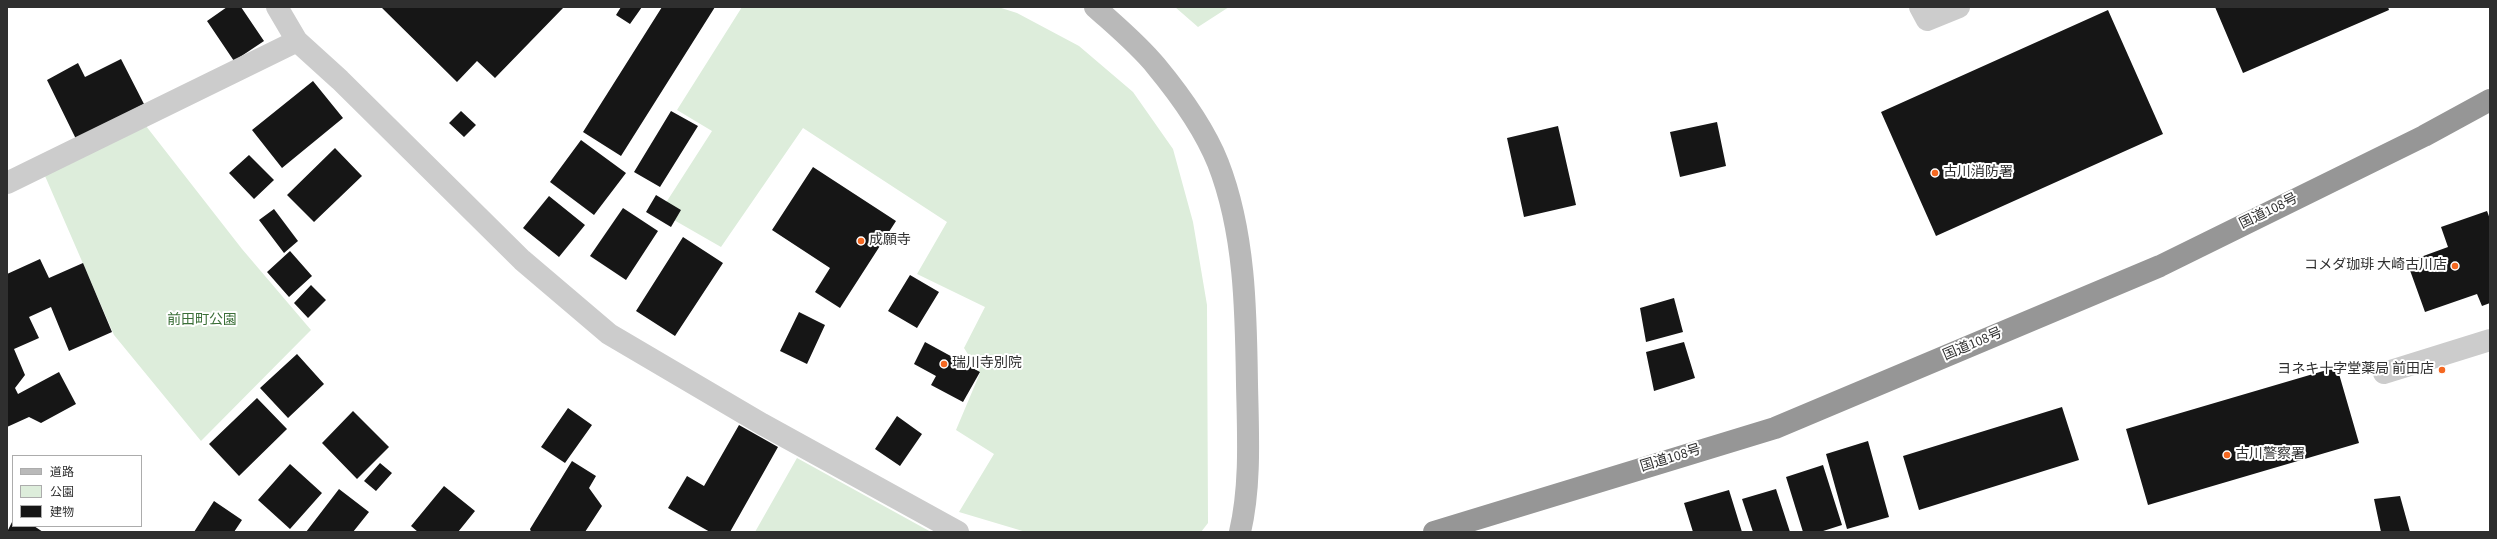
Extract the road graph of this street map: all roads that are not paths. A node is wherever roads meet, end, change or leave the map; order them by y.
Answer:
1 (277, 7) edge
2 (1095, 7) edge
3 (1920, 7) edge
4 (1959, 7) edge
5 (297, 41) junction
6 (2490, 100) edge
7 (7, 183) edge
8 (2490, 340) edge
9 (2384, 373) dead end
10 (958, 532) edge
11 (1240, 532) edge
12 (1434, 532) edge

1 - 5 street
2 - 11 street
3 - 4 street
5 - 7 street
5 - 10 street
6 - 12 highway, 国道108号
8 - 9 street

